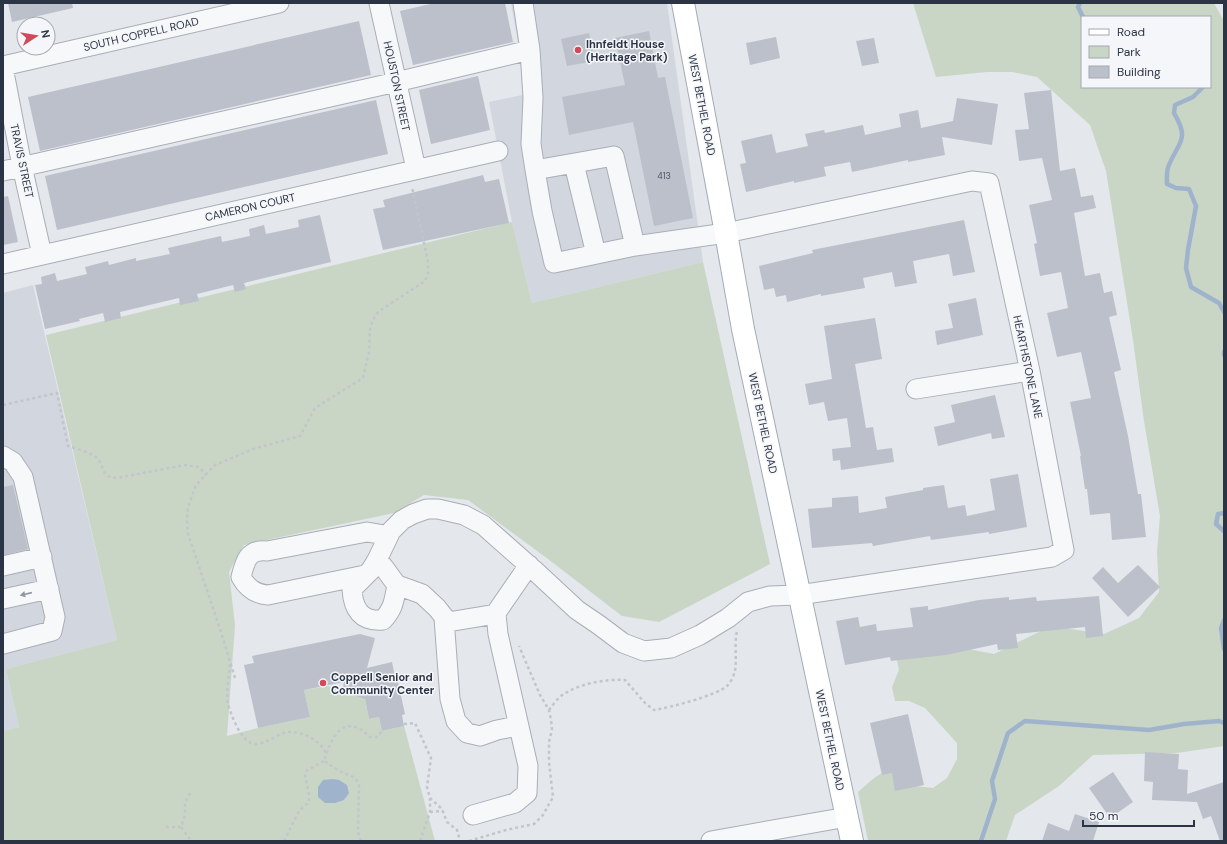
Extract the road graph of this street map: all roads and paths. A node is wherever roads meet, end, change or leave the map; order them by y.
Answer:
1 (279, 3) edge
2 (379, 3) edge
3 (523, 3) edge
4 (683, 3) edge
5 (530, 50) junction
6 (3, 66) edge
7 (396, 82) junction
8 (498, 151) dead end
9 (574, 164) junction
10 (22, 166) junction
11 (412, 170) junction
12 (535, 170) junction
13 (3, 171) edge
14 (726, 233) junction
15 (635, 246) junction
16 (596, 254) junction
17 (42, 255) junction
18 (3, 264) edge
19 (1030, 371) junction
20 (916, 389) dead end
21 (3, 405) edge
22 (3, 456) edge
23 (206, 475) junction
24 (388, 537) junction
25 (42, 557) junction
26 (377, 560) junction
27 (529, 565) junction
28 (3, 566) edge
29 (365, 575) junction
30 (397, 585) junction
31 (49, 589) junction
32 (799, 595) junction
33 (3, 599) edge
34 (496, 614) junction
35 (444, 618) junction
36 (739, 626) dead end
37 (3, 644) edge
38 (230, 661) junction
39 (235, 678) dead end
40 (549, 710) dead end
41 (404, 724) dead end
42 (518, 726) junction
43 (382, 731) dead end
44 (326, 755) junction
45 (324, 761) junction
46 (190, 792) dead end
47 (430, 798) junction
48 (443, 811) junction
49 (430, 812) junction
50 (472, 815) dead end
51 (847, 817) junction
52 (166, 827) dead end
53 (181, 827) junction
54 (191, 841) edge
55 (284, 841) edge
56 (361, 841) edge
57 (420, 841) edge
58 (460, 841) edge
59 (713, 841) edge
60 (852, 841) edge

1 - 6 street, SOUTH COPPELL ROAD
2 - 7 street, HOUSTON STREET
3 - 5 street
4 - 14 main road, WEST BETHEL ROAD
5 - 7 street
5 - 12 street
6 - 10 street, TRAVIS STREET
7 - 10 street
7 - 11 street, HOUSTON STREET
8 - 11 street, CAMERON COURT
9 - 12 street
9 - 15 street
9 - 16 street
10 - 13 street
10 - 17 street, TRAVIS STREET
11 - 17 street, CAMERON COURT
11 - 23 path
12 - 16 street
14 - 15 street
14 - 19 street, HEARTHSTONE LANE
14 - 32 main road, WEST BETHEL ROAD
15 - 16 street
17 - 18 street, CAMERON COURT
19 - 20 street
19 - 32 street, HEARTHSTONE LANE
21 - 23 path
22 - 25 street
23 - 38 path
24 - 26 street
24 - 27 street
24 - 29 street
25 - 28 street
25 - 31 street
26 - 29 street
26 - 30 street
27 - 32 street
27 - 34 street
29 - 30 street
30 - 35 street
31 -> 33 street
31 - 37 street
32 - 51 main road, WEST BETHEL ROAD
34 - 35 street
34 - 42 street
35 - 42 street
36 - 40 path
38 - 39 path
38 - 44 path
41 - 47 path
42 - 50 street
43 - 44 path
44 - 45 path
45 - 55 path
45 - 56 path
46 - 53 path
47 - 48 path
47 - 49 path
48 - 49 path
48 - 58 path
49 - 57 path
51 - 59 street
51 - 60 main road, WEST BETHEL ROAD
52 - 53 path
53 - 54 path

